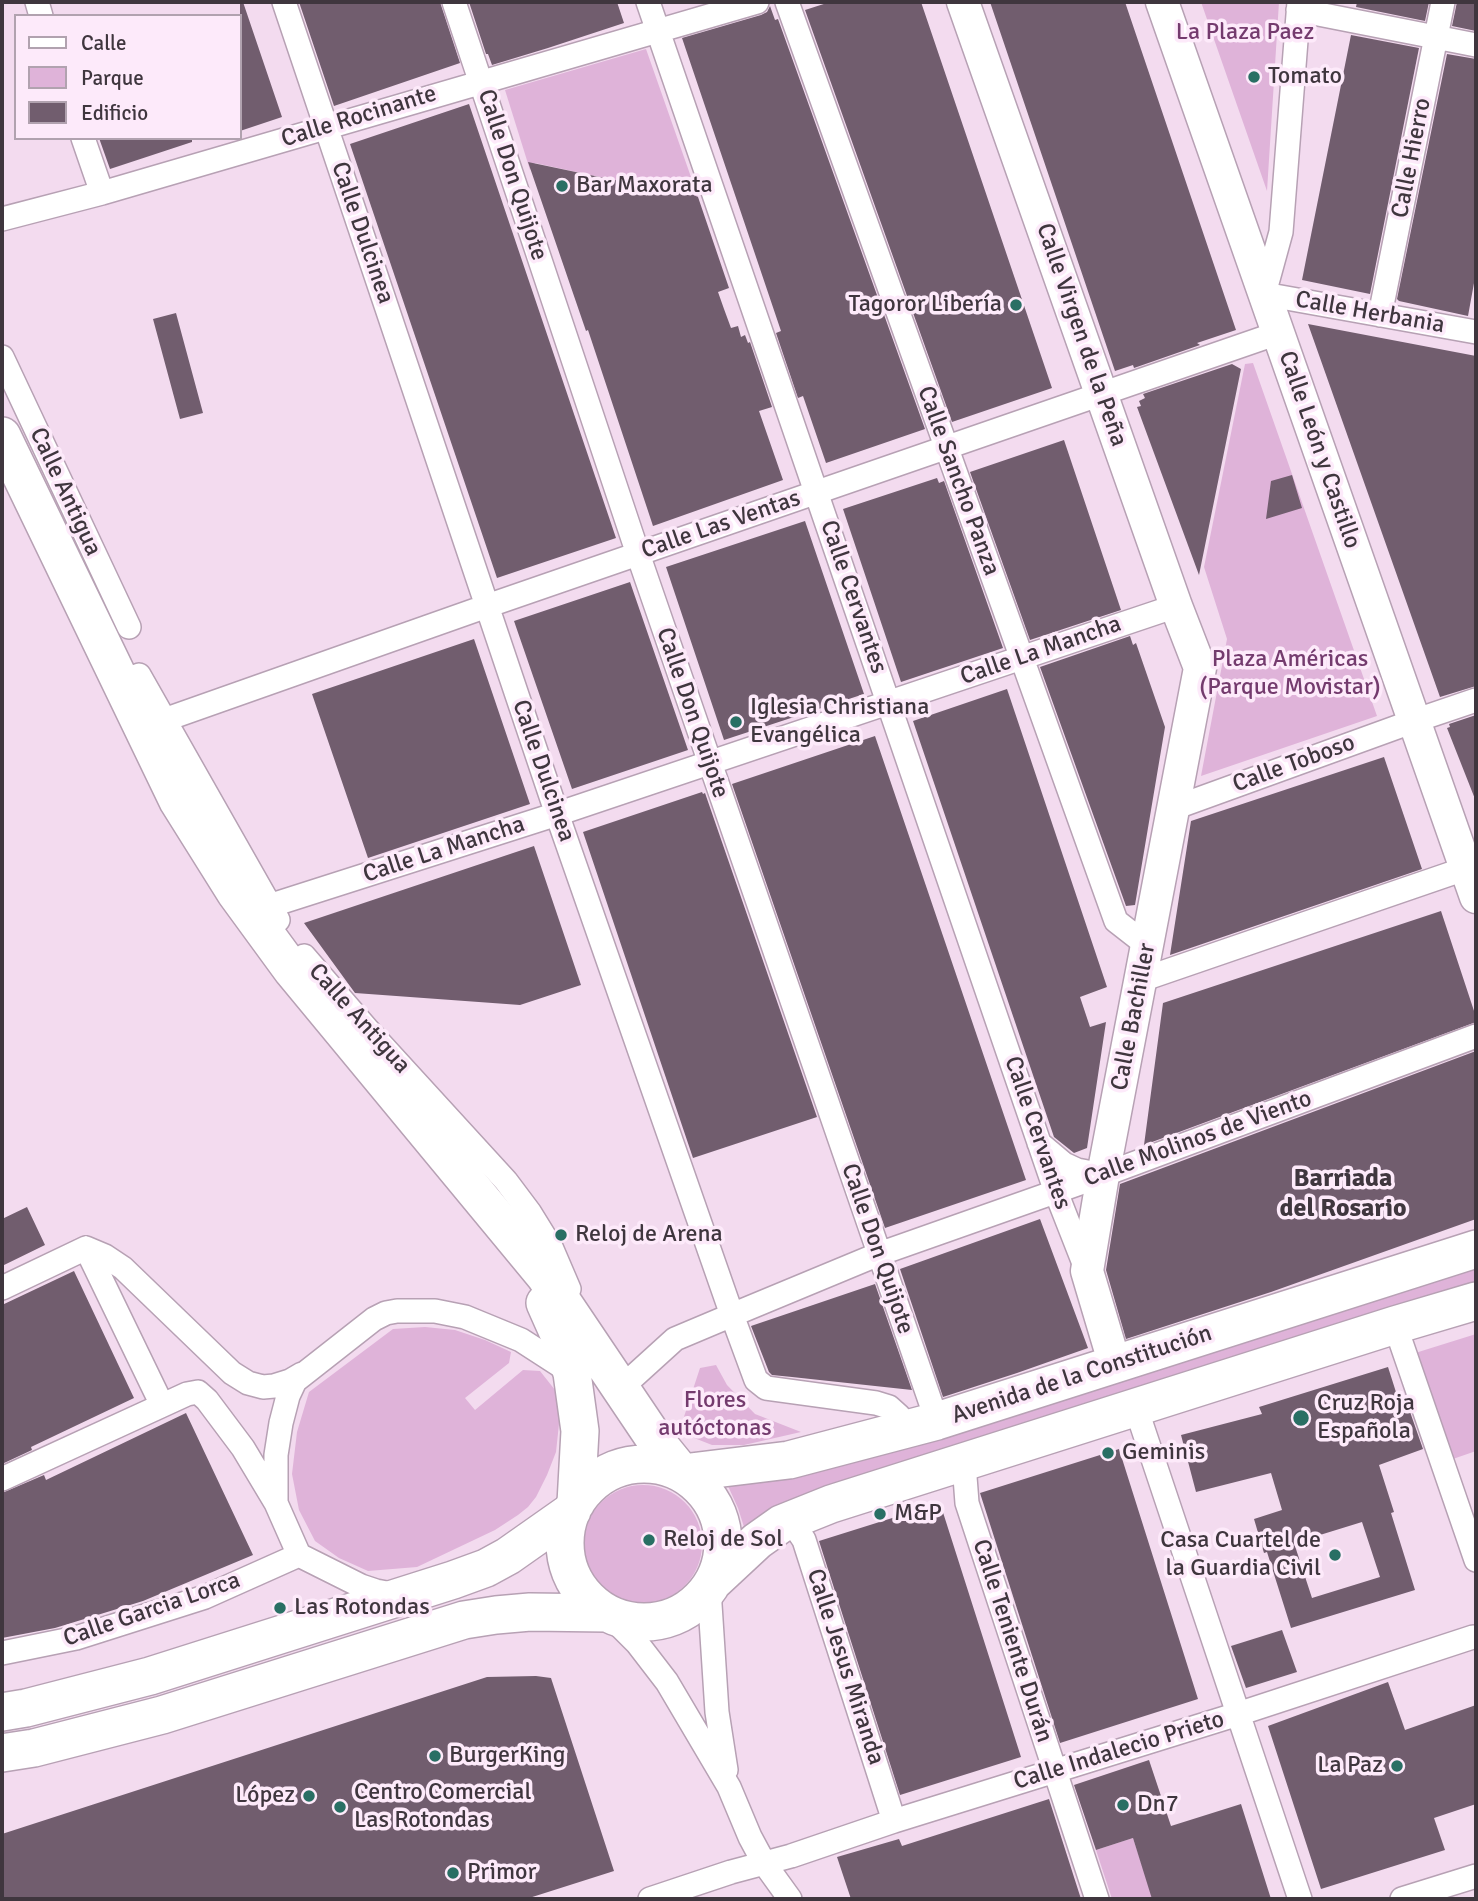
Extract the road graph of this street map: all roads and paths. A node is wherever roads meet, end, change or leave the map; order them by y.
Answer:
1 (284, 2) edge
2 (454, 2) edge
3 (648, 2) edge
4 (757, 2) edge
5 (787, 2) edge
6 (963, 2) edge
7 (1162, 2) edge
8 (1443, 2) edge
9 (1299, 6) edge
10 (658, 31) junction
11 (1436, 37) junction
12 (1476, 45) edge
13 (481, 81) junction
14 (326, 127) junction
15 (84, 140) edge
16 (102, 193) junction
17 (2, 219) edge
18 (1264, 294) junction
19 (1380, 315) junction
20 (1476, 332) edge
21 (1278, 333) junction
22 (2, 357) edge
23 (1102, 393) junction
24 (2, 423) edge
25 (2, 436) edge
26 (946, 447) junction
27 (2, 478) edge
28 (817, 492) junction
29 (638, 554) junction
30 (487, 606) junction
31 (1176, 606) junction
32 (129, 627) dead end
33 (1021, 658) junction
34 (1200, 668) joint
35 (139, 675) joint
36 (1476, 700) edge
37 (889, 702) junction
38 (164, 720) junction
39 (1414, 721) junction
40 (709, 762) junction
41 (1174, 808) junction
42 (557, 814) junction
43 (1473, 877) edge
44 (269, 906) junction
45 (1148, 946) junction
46 (1141, 980) junction
47 (1476, 1036) edge
48 (1039, 1143) junction
49 (1103, 1175) junction
50 (1056, 1192) junction
51 (86, 1248) junction
52 (1476, 1249) edge
53 (879, 1254) junction
54 (1087, 1271) junction
55 (2, 1288) edge
56 (1476, 1301) edge
57 (732, 1315) junction
58 (1395, 1325) junction
59 (584, 1361) junction
60 (1115, 1365) junction
61 (304, 1373) junction
62 (621, 1388) junction
63 (162, 1405) junction
64 (1136, 1408) junction
65 (921, 1425) junction
66 (967, 1461) junction
67 (682, 1473) junction
68 (2, 1479) edge
69 (276, 1503) junction
70 (574, 1507) junction
71 (781, 1524) junction
72 (299, 1555) junction
73 (1476, 1560) edge
74 (711, 1585) junction
75 (407, 1596) junction
76 (607, 1613) junction
77 (1473, 1637) dead end
78 (2, 1653) edge
79 (2, 1712) edge
80 (1238, 1714) junction
81 (2, 1753) edge
82 (1055, 1771) junction
83 (729, 1787) junction
84 (894, 1821) junction
85 (764, 1863) junction
86 (1476, 1876) edge
87 (654, 1899) edge
88 (790, 1899) edge
89 (1097, 1899) edge
90 (1300, 1899) edge
91 (1402, 1899) edge

1 - 14 street, Calle Dulcinea
2 - 13 street, Calle Don Quijote
3 - 10 street, Calle Cervantes
4 - 10 street, Calle Rocinante
5 - 26 street, Calle Sancho Panza
6 - 23 street, Calle Virgen de la Peña
7 - 18 street, Calle León y Castillo
8 - 11 street, Calle Hierro
9 - 11 street
9 - 18 street
10 - 13 street, Calle Rocinante
10 - 28 street, Calle Cervantes
11 - 12 street
11 - 19 street, Calle Hierro
13 - 14 street, Calle Rocinante
13 - 29 street, Calle Don Quijote
14 - 16 street, Calle Rocinante
14 - 30 street, Calle Dulcinea
15 - 16 street
16 - 17 street, Calle Rocinante
18 - 19 street, Calle Herbania
18 - 21 street, Calle León y Castillo
19 - 20 street, Calle Herbania
21 - 23 street, Calle Las Ventas
21 - 39 street, Calle León y Castillo
22 - 32 street, Calle Antigua
23 - 26 street, Calle Las Ventas
23 - 31 street, Calle Virgen de la Peña
24 - 35 main road
25 - 59 main road
26 - 28 street, Calle Las Ventas
26 - 33 street, Calle Sancho Panza
27 - 59 main road
28 - 29 street, Calle Las Ventas
28 - 37 street, Calle Cervantes
29 - 30 street, Calle Las Ventas
29 - 40 street, Calle Don Quijote
30 - 38 street, Calle Las Ventas
30 - 42 street, Calle Dulcinea
31 - 33 street, Calle La Mancha
31 - 34 street, Calle Virgen de la Peña
33 - 37 street, Calle La Mancha
33 - 45 street, Calle Sancho Panza
34 - 41 street, Calle Bachiller
35 - 38 street, Calle Antigua
36 - 39 street, Calle Toboso
37 - 40 street, Calle La Mancha
37 - 48 street, Calle Cervantes
38 - 44 street, Calle Antigua
39 - 41 street, Calle Toboso
39 - 43 street, Calle León y Castillo
40 - 42 street, Calle La Mancha
40 - 53 street, Calle Don Quijote
41 - 45 street, Calle Bachiller
42 - 44 street, Calle La Mancha
42 - 57 street, Calle Dulcinea
43 - 46 street
44 - 59 street, Calle Antigua
45 - 46 street, Calle Bachiller
46 - 49 street, Calle Bachiller
47 - 49 street, Calle Molinos de Viento
48 - 49 street
48 - 50 street, Calle Cervantes
49 - 50 street, Calle Molinos de Viento
49 - 54 street, Calle Bachiller
50 - 53 street, Calle Molinos de Viento
50 - 54 street, Calle Cervantes
51 - 55 street
51 - 61 street
51 - 63 street
52 - 60 main road, Avenida de la Constitución
53 - 57 street, Calle Molinos de Viento
53 - 65 street, Calle Don Quijote
54 - 60 street, Calle Bachiller
56 - 58 main road, Avenida de la Constitución
57 - 62 street, Calle Molinos de Viento
57 - 65 street, Calle Dulcinea
58 - 64 main road, Avenida de la Constitución
58 - 73 street
59 - 61 street
59 - 62 main road
59 - 70 main road
60 - 65 main road, Avenida de la Constitución
61 - 69 street
62 - 67 main road
63 - 68 street
63 - 69 street
64 - 66 main road, Avenida de la Constitución
64 - 80 street
65 - 67 main road, Avenida de la Constitución
66 - 71 main road, Avenida de la Constitución
66 - 82 street, Calle Teniente Durán
67 - 70 main road
67 - 74 main road
69 - 72 street
70 - 75 main road
70 - 76 main road
71 - 74 main road, Avenida de la Constitución
71 - 84 street, Calle Jesus Miranda
72 - 75 street
72 - 78 street, Calle Garcia Lorca
74 - 76 main road
74 - 83 street
75 - 79 main road
76 - 81 main road
76 - 83 street
77 - 80 street, Calle Indalecio Prieto
80 - 82 street, Calle Indalecio Prieto
80 - 90 street
82 - 84 street, Calle Indalecio Prieto
82 - 89 street, Calle Teniente Durán
83 - 85 street
84 - 85 street, Calle Indalecio Prieto
85 - 87 street, Calle Indalecio Prieto
85 - 88 street
86 - 91 street

